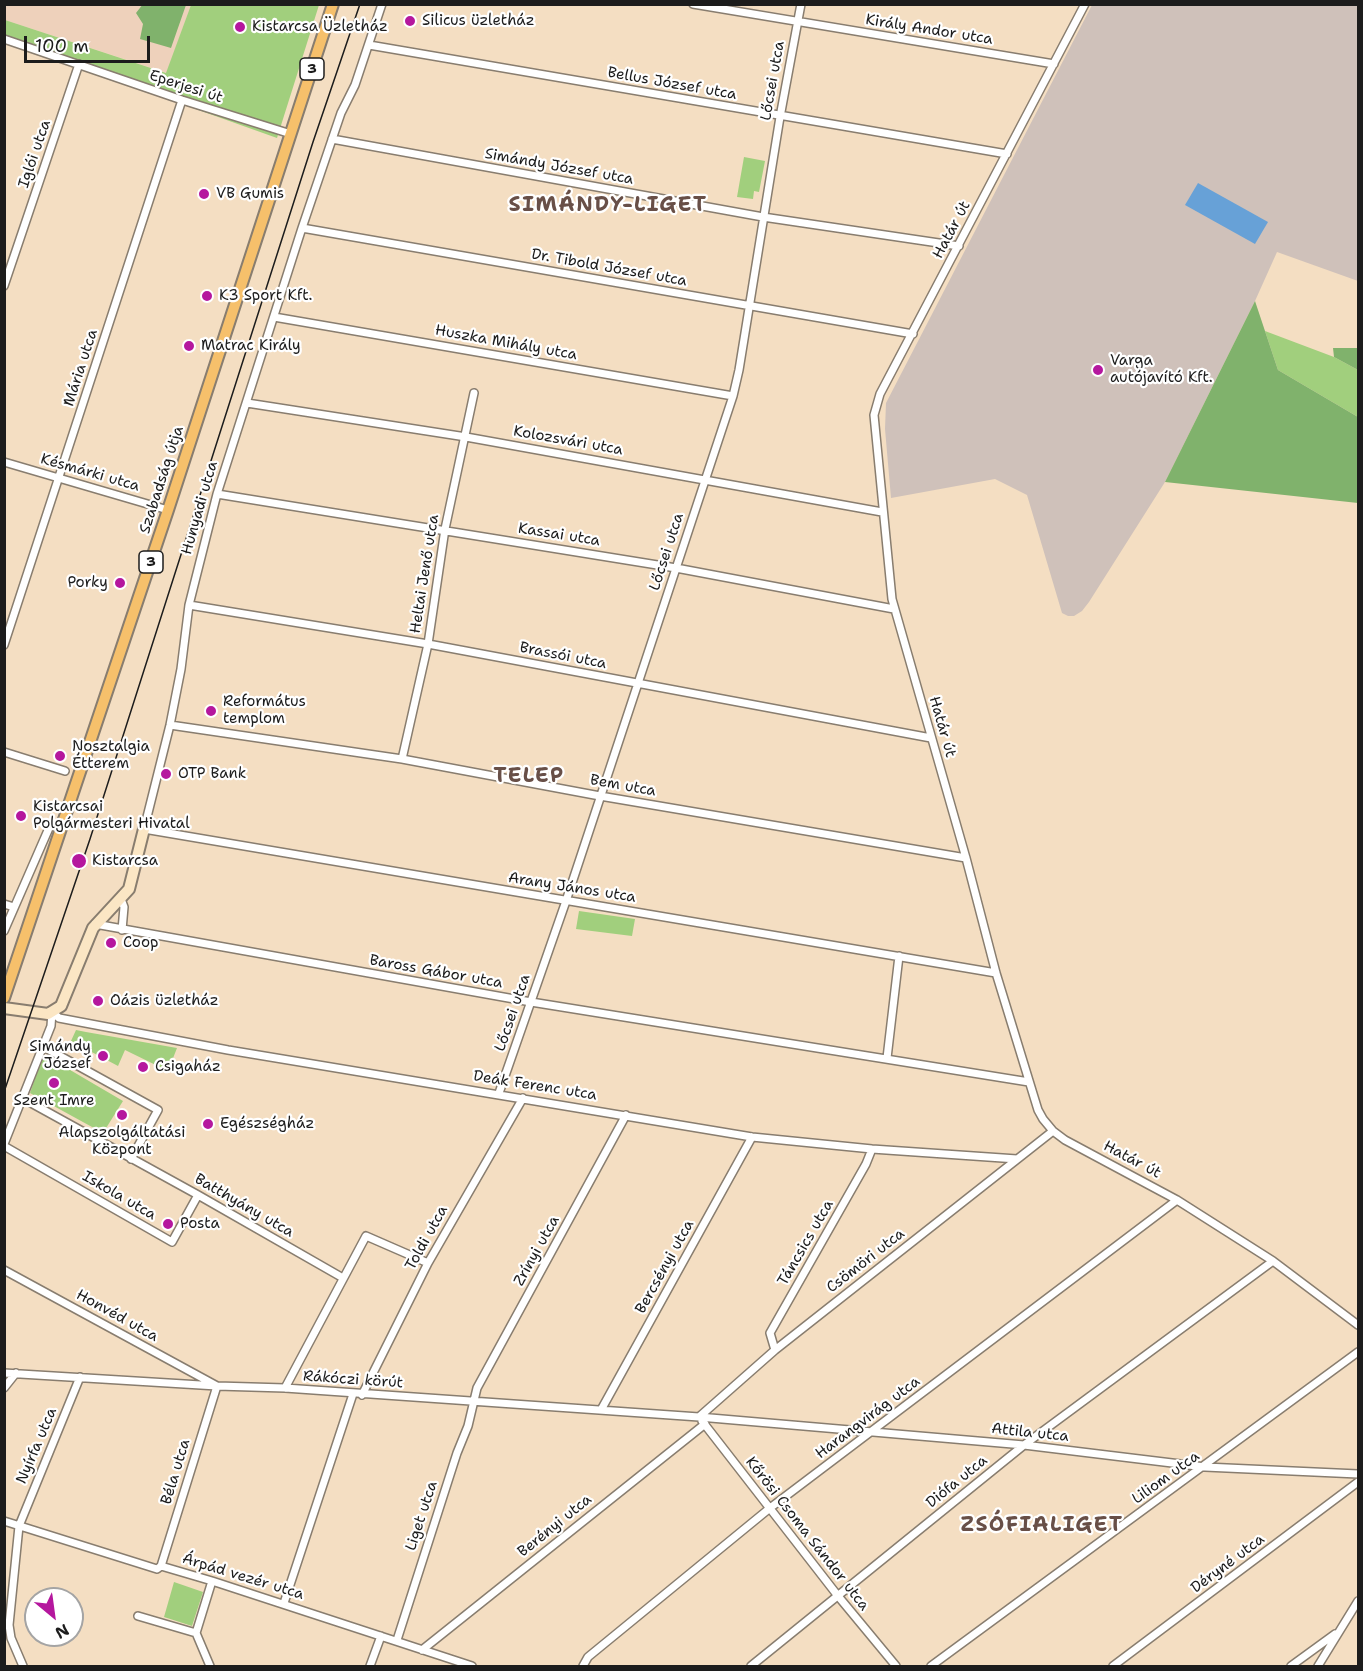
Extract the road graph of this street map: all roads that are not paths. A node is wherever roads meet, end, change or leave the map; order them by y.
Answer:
1 (333, 4) edge
2 (382, 4) edge
3 (693, 4) edge
4 (801, 4) edge
5 (1085, 4) edge
6 (797, 22) junction
7 (4, 39) edge
8 (369, 45) junction
9 (79, 64) junction
10 (1054, 64) junction
11 (182, 100) junction
12 (780, 117) junction
13 (291, 134) junction
14 (333, 140) junction
15 (1006, 154) junction
16 (764, 217) junction
17 (302, 228) junction
18 (959, 246) junction
19 (4, 286) edge
20 (750, 306) junction
21 (274, 317) junction
22 (913, 334) junction
23 (474, 393) dead end
24 (733, 396) junction
25 (247, 403) junction
26 (466, 437) junction
27 (4, 462) edge
28 (59, 478) junction
29 (705, 479) junction
30 (217, 494) junction
31 (168, 510) junction
32 (882, 512) junction
33 (445, 530) junction
34 (676, 568) junction
35 (189, 605) junction
36 (894, 609) junction
37 (428, 644) junction
38 (4, 645) edge
39 (637, 684) junction
40 (170, 724) junction
41 (932, 738) junction
42 (4, 752) edge
43 (402, 759) junction
44 (65, 771) dead end
45 (600, 796) junction
46 (49, 828) dead end
47 (144, 830) junction
48 (966, 858) junction
49 (121, 899) junction
50 (566, 901) junction
51 (4, 904) edge
52 (14, 907) junction
53 (95, 924) junction
54 (122, 930) junction
55 (4, 931) edge
56 (899, 956) junction
57 (996, 973) junction
58 (6, 994) edge
59 (531, 1002) junction
60 (4, 1008) edge
61 (52, 1012) junction
62 (42, 1046) junction
63 (887, 1058) junction
64 (1029, 1082) junction
65 (499, 1094) junction
66 (22, 1098) junction
67 (523, 1098) junction
68 (626, 1115) junction
69 (1053, 1131) junction
70 (752, 1137) junction
71 (4, 1145) edge
72 (872, 1149) junction
73 (131, 1159) junction
74 (1017, 1159) junction
75 (198, 1194) junction
76 (1177, 1200) junction
77 (1273, 1261) junction
78 (428, 1263) junction
79 (4, 1270) edge
80 (343, 1278) junction
81 (1359, 1325) edge
82 (775, 1350) junction
83 (1359, 1352) edge
84 (4, 1373) edge
85 (16, 1373) junction
86 (80, 1377) junction
87 (217, 1386) junction
88 (4, 1388) edge
89 (285, 1388) junction
90 (353, 1394) junction
91 (362, 1395) junction
92 (474, 1401) junction
93 (601, 1410) junction
94 (699, 1417) junction
95 (705, 1424) junction
96 (871, 1433) junction
97 (1024, 1445) junction
98 (1204, 1467) junction
99 (1359, 1474) edge
100 (1359, 1482) edge
101 (770, 1508) junction
102 (4, 1521) edge
103 (19, 1526) junction
104 (161, 1566) junction
105 (212, 1581) junction
106 (838, 1596) junction
107 (1359, 1601) edge
108 (284, 1603) junction
109 (138, 1616) dead end
110 (1338, 1631) junction
111 (196, 1633) junction
112 (381, 1636) junction
113 (8, 1639) edge
114 (397, 1640) junction
115 (422, 1650) junction
116 (23, 1666) edge
117 (210, 1666) edge
118 (370, 1666) edge
119 (472, 1666) edge
120 (583, 1666) edge
121 (751, 1666) edge
122 (896, 1666) edge
123 (931, 1666) edge
124 (1113, 1666) edge
125 (1291, 1666) edge
126 (1318, 1666) edge

1 - 13 main road, Szabadság útja / 3
2 - 8 street, Hunyadi utca
3 - 6 street, Király Andor utca
4 - 6 street, Lőcsei utca
5 - 10 street, Határ út
6 - 10 street, Király Andor utca
6 - 12 street, Lőcsei utca
7 - 9 street, Eperjesi út
8 - 12 street, Bellus József utca
8 - 14 street, Hunyadi utca
9 - 11 street, Eperjesi út
9 - 19 street, Iglói utca
10 - 15 street, Határ út
11 - 13 street, Eperjesi út
11 - 28 street, Mária utca
12 - 15 street, Bellus József utca
12 - 16 street, Lőcsei utca
13 - 31 main road, Szabadság útja / 3
14 - 16 street, Simándy József utca
14 - 17 street, Hunyadi utca
15 - 18 street, Határ út
16 - 18 street, Simándy József utca
16 - 20 street, Lőcsei utca
17 - 20 street, Dr. Tibold József utca
17 - 21 street, Hunyadi utca
18 - 22 street, Határ út
20 - 22 street, Dr. Tibold József utca
20 - 24 street, Lőcsei utca
21 - 24 street, Huszka Mihály utca
21 - 25 street, Hunyadi utca
22 - 32 street, Határ út
23 - 26 street, Heltai Jenő utca
24 - 29 street, Lőcsei utca
25 - 26 street, Kolozsvári utca
25 - 30 street, Hunyadi utca
26 - 29 street, Kolozsvári utca
26 - 33 street, Heltai Jenő utca
27 - 28 street, Késmárki utca
28 - 31 street, Késmárki utca
28 - 38 street, Mária utca
29 - 32 street, Kolozsvári utca
29 - 34 street, Lőcsei utca
30 - 33 street, Kassai utca
30 - 35 street, Hunyadi utca
31 - 58 main road, Szabadság útja / 3
32 - 36 street, Határ út
33 - 34 street, Kassai utca
33 - 37 street, Heltai Jenő utca
34 - 36 street, Kassai utca
34 - 39 street, Lőcsei utca
35 - 37 street, Brassói utca
35 - 40 street, Hunyadi utca
36 - 41 street, Határ út
37 - 39 street, Brassói utca
37 - 43 street, Heltai Jenő utca
39 - 41 street, Brassói utca
39 - 45 street, Lőcsei utca
40 - 43 street, Bem utca
40 - 47 street, Hunyadi utca
41 - 48 street, Határ út
42 - 44 street
43 - 45 street, Bem utca
45 - 48 street, Bem utca
45 - 50 street, Lőcsei utca
46 - 52 street
47 - 49 street, Hunyadi utca
47 - 50 street, Arany János utca
48 - 57 street, Határ út
49 - 53 street, Hunyadi utca
49 - 54 street
50 - 56 street, Arany János utca
50 - 59 street, Lőcsei utca
51 - 52 street
52 - 55 street
53 - 54 street, Baross Gábor utca
53 - 61 street, Hunyadi utca
54 - 59 street, Baross Gábor utca
56 - 57 street, Arany János utca
56 - 63 street
57 - 64 street, Határ út
59 - 63 street, Baross Gábor utca
59 - 65 street, Lőcsei utca
60 - 61 street
61 - 62 street
61 - 65 street, Deák Ferenc utca
62 - 66 street
62 - 73 street
63 - 64 street, Baross Gábor utca
64 - 69 street, Határ út
65 - 67 street, Deák Ferenc utca
66 - 71 street
66 - 73 street, Batthyány utca
67 - 68 street, Deák Ferenc utca
67 - 78 street, Toldi utca
68 - 70 street, Deák Ferenc utca
68 - 92 street, Zrínyi utca
69 - 74 street, Csömöri utca
69 - 76 street, Határ út
70 - 72 street, Deák Ferenc utca
70 - 93 street, Bercsényi utca
71 - 75 street, Iskola utca
72 - 74 street, Deák Ferenc utca
72 - 82 street, Táncsics utca
73 - 75 street, Batthyány utca
74 - 82 street, Csömöri utca
75 - 80 street, Batthyány utca
76 - 77 street, Határ út
76 - 96 street, Harangvirág utca
77 - 81 street, Határ út
77 - 97 street, Diófa utca
78 - 80 street
78 - 91 street, Toldi utca
79 - 87 street, Honvéd utca
80 - 89 street
82 - 94 street, Csömöri utca
83 - 98 street, Liliom utca
84 - 85 street, Rákóczi körút
85 - 86 street, Rákóczi körút
85 - 88 street
86 - 87 street, Rákóczi körút
86 - 103 street, Nyírfa utca
87 - 89 street, Rákóczi körút
87 - 104 street, Béla utca
89 - 90 street, Rákóczi körút
90 - 91 street, Rákóczi körút
90 - 108 street
91 - 92 street, Rákóczi körút
92 - 93 street, Rákóczi körút
92 - 114 street, Liget utca
93 - 94 street, Rákóczi körút
94 - 95 street, Kőrösi Csoma Sándor utca
94 - 96 street, Attila utca
95 - 101 street, Kőrösi Csoma Sándor utca
95 - 115 street, Berényi utca
96 - 97 street, Attila utca
96 - 101 street, Harangvirág utca
97 - 98 street, Attila utca
97 - 106 street, Diófa utca
98 - 99 street, Attila utca
98 - 123 street, Liliom utca
100 - 124 street, Déryné utca
101 - 106 street, Kőrösi Csoma Sándor utca
101 - 120 street, Harangvirág utca
102 - 103 street, Árpád vezér utca
103 - 104 street, Árpád vezér utca
103 - 113 street, Nyírfa utca
104 - 105 street, Árpád vezér utca
105 - 108 street, Árpád vezér utca
105 - 111 street
106 - 121 street, Diófa utca
106 - 122 street, Kőrösi Csoma Sándor utca
107 - 110 street
108 - 112 street, Árpád vezér utca
109 - 111 street
110 - 125 street
110 - 126 street
111 - 117 street
112 - 114 street, Árpád vezér utca
112 - 118 street
113 - 116 street
114 - 115 street, Árpád vezér utca
115 - 119 street, Árpád vezér utca

